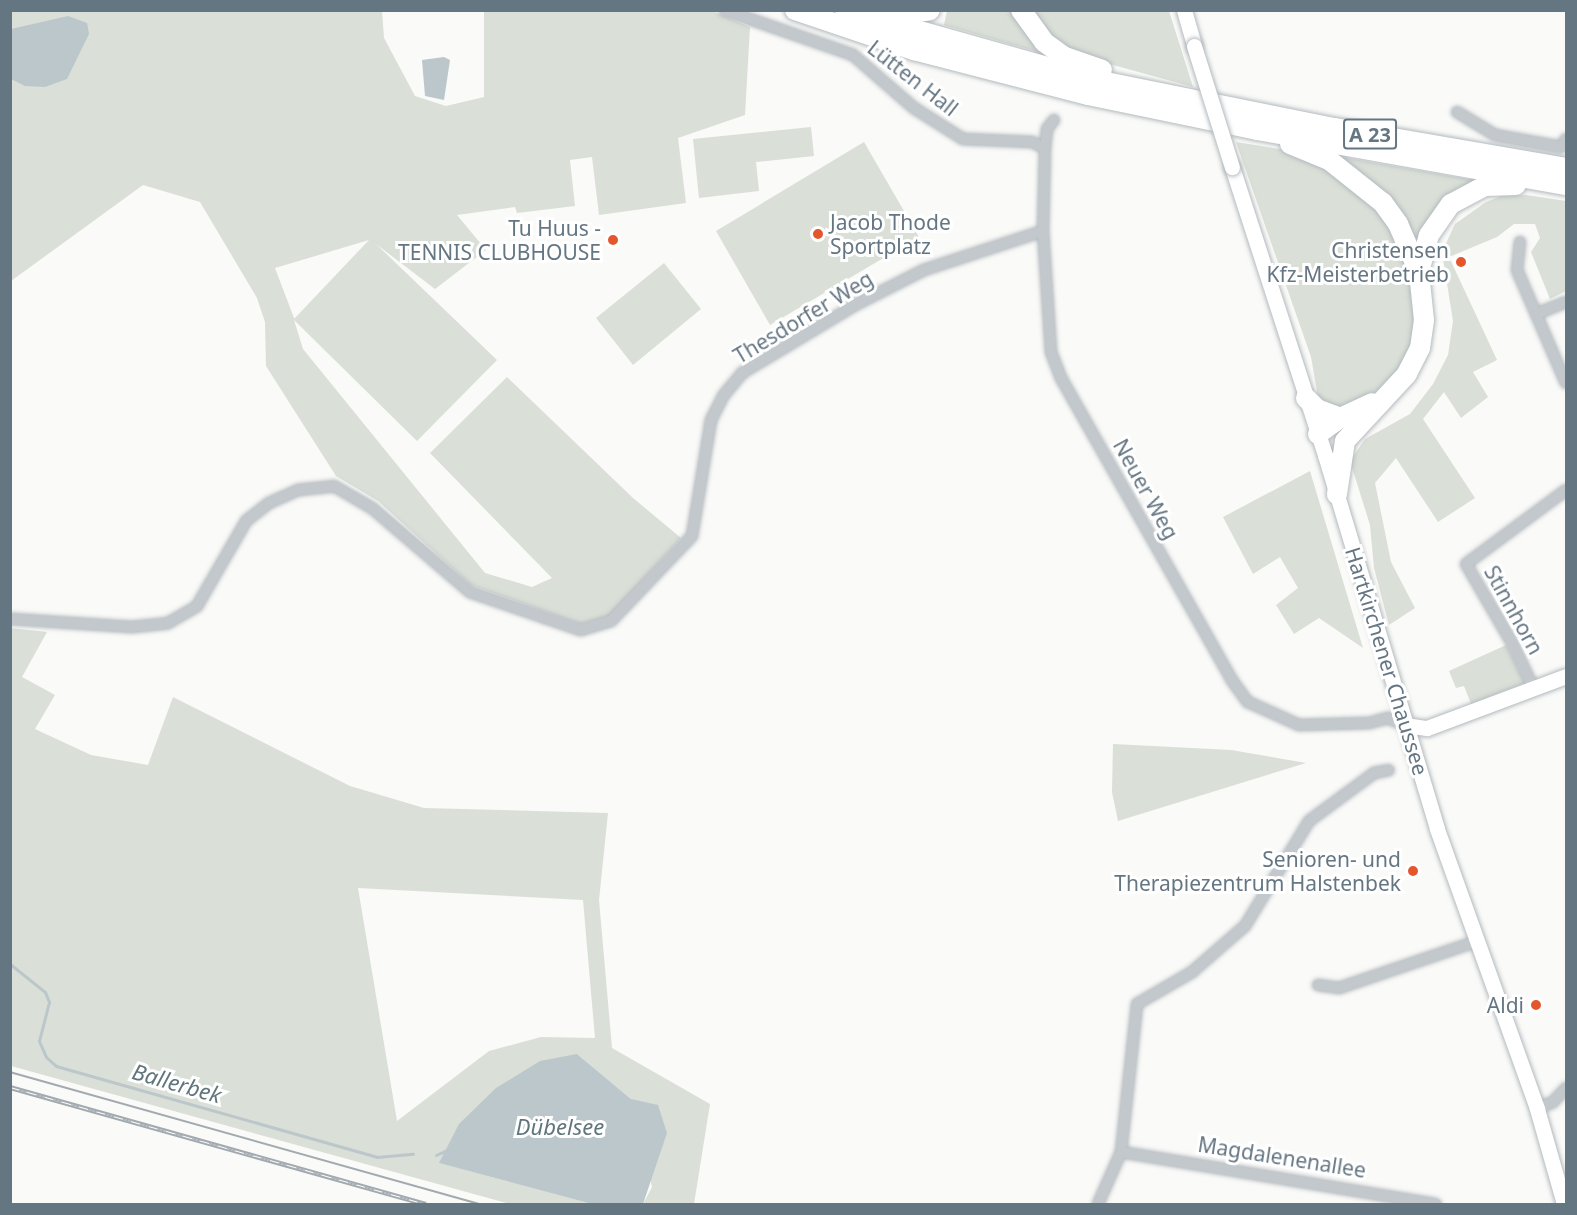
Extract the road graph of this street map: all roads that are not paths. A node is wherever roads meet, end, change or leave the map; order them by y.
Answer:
1 (724, 10) edge
2 (795, 10) edge
3 (845, 10) edge
4 (877, 10) edge
5 (930, 10) edge
6 (1021, 10) edge
7 (1184, 10) edge
8 (1175, 97) junction
9 (1457, 112) dead end
10 (1054, 120) dead end
11 (1257, 130) junction
12 (1566, 139) edge
13 (1045, 148) junction
14 (1566, 168) edge
15 (1566, 185) edge
16 (1043, 231) junction
17 (1520, 242) dead end
18 (1419, 272) junction
19 (1566, 302) edge
20 (1536, 314) junction
21 (1566, 383) edge
22 (1306, 398) junction
23 (1346, 424) junction
24 (1318, 434) junction
25 (1566, 490) edge
26 (1337, 494) junction
27 (10, 619) edge
28 (1566, 676) edge
29 (1534, 689) junction
30 (1405, 726) junction
31 (1389, 770) dead end
32 (1475, 942) junction
33 (1318, 985) dead end
34 (1566, 1088) edge
35 (1537, 1109) junction
36 (1121, 1152) junction
37 (1098, 1204) edge
38 (1436, 1204) edge
39 (1564, 1204) edge

1 - 13 street, Lütten Hall
2 - 11 highway, A 23
3 - 8 highway, A 23
4 - 5 highway
6 - 8 highway
7 - 22 main road, Hartkirchener Chaussee, bridge
8 - 14 highway, A 23
9 - 12 street
10 - 13 street, Neuer Weg
11 - 15 highway, A 23
11 - 18 highway
13 - 16 street, Neuer Weg
15 - 18 highway
16 - 27 street, Thesdorfer Weg
16 - 30 street, Neuer Weg
17 - 20 street
18 - 23 highway
19 - 20 street
20 - 21 street
22 - 23 highway
22 - 24 main road, Hartkirchener Chaussee
23 - 24 highway
23 - 26 highway
24 - 26 main road, Hartkirchener Chaussee
25 - 29 street, Stinnhorn
26 - 30 main road, Hartkirchener Chaussee
28 - 29 main road
29 - 30 main road
30 - 32 main road, Hartkirchener Chaussee
31 - 36 street
32 - 33 street
32 - 35 main road, Hartkirchener Chaussee
34 - 35 street
35 - 39 main road, Hartkirchener Chaussee
36 - 37 street
36 - 38 street, Magdalenenallee

